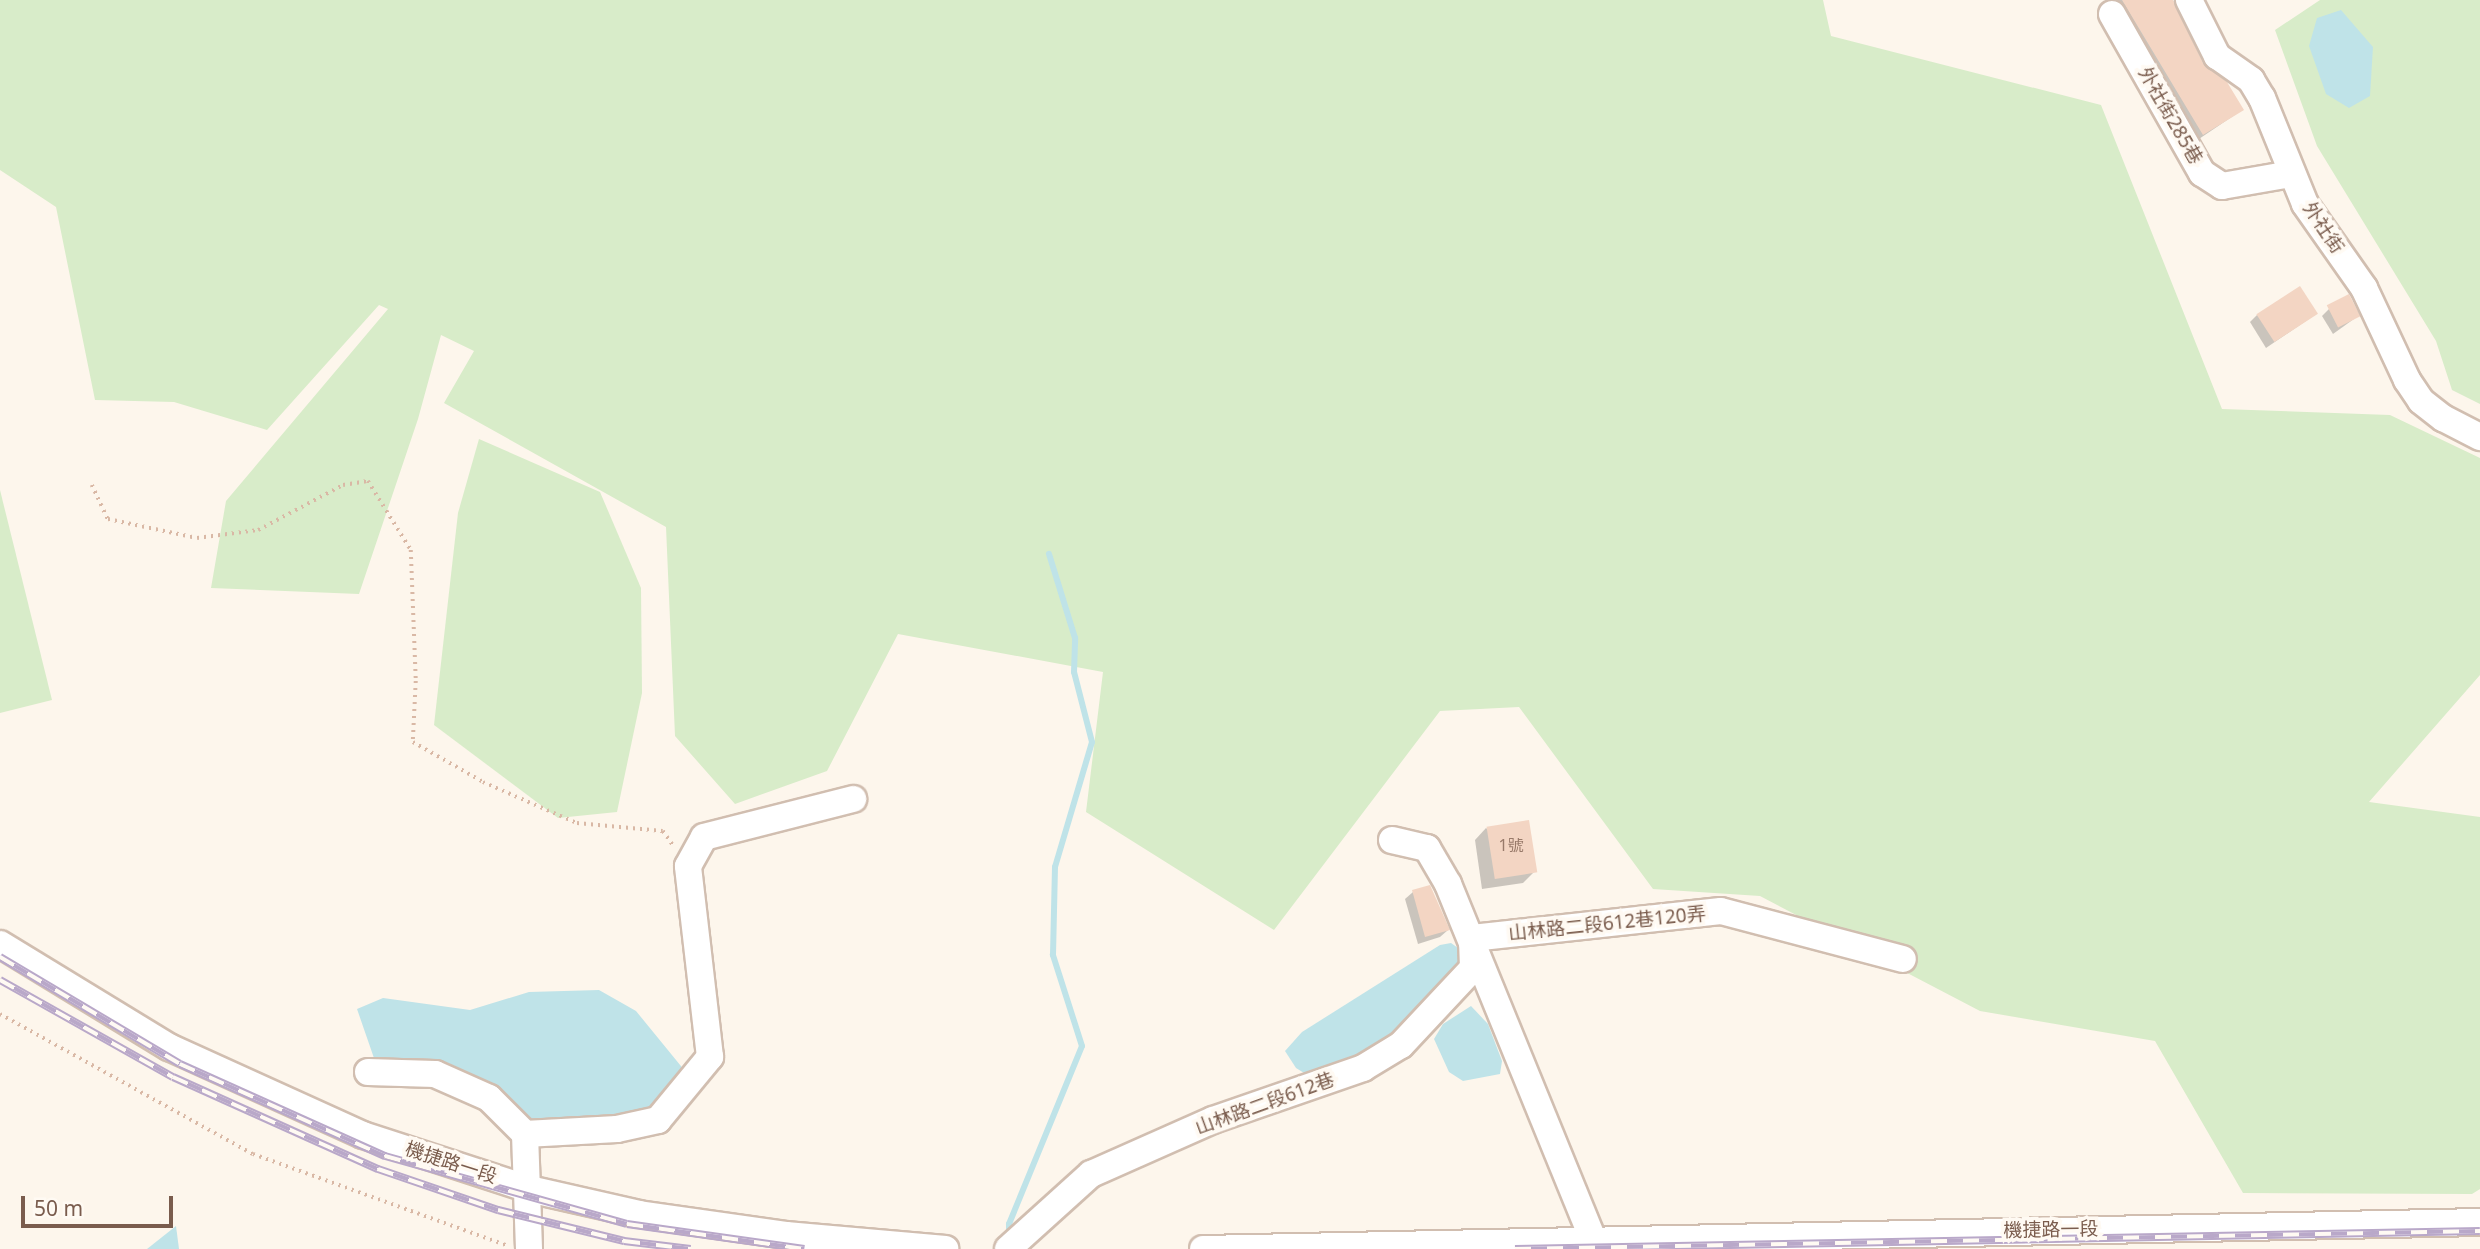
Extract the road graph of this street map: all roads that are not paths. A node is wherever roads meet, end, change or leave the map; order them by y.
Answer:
1 (2189, 0) edge
2 (2112, 14) dead end
3 (2291, 174) junction
4 (2480, 437) edge
5 (853, 799) dead end
6 (1392, 840) dead end
7 (1472, 939) junction
8 (0, 944) edge
9 (1903, 959) dead end
10 (368, 1072) dead end
11 (525, 1134) junction
12 (529, 1189) junction
13 (2480, 1222) edge
14 (1595, 1244) edge
15 (1015, 1245) edge
16 (529, 1249) edge
17 (945, 1249) edge
18 (1203, 1249) edge

1 - 3 street, 外社街
2 - 3 street, 外社街285巷
3 - 4 street, 外社街
5 - 11 street
6 - 7 street
7 - 9 street, 山林路二段612巷120弄
7 - 14 street
7 - 15 street, 山林路二段612巷
8 - 12 street, 機捷路一段
10 - 11 street
11 - 12 street
12 - 16 street
12 - 17 street, 機捷路一段
13 - 14 street, 機捷路一段
14 - 18 street, 機捷路一段

